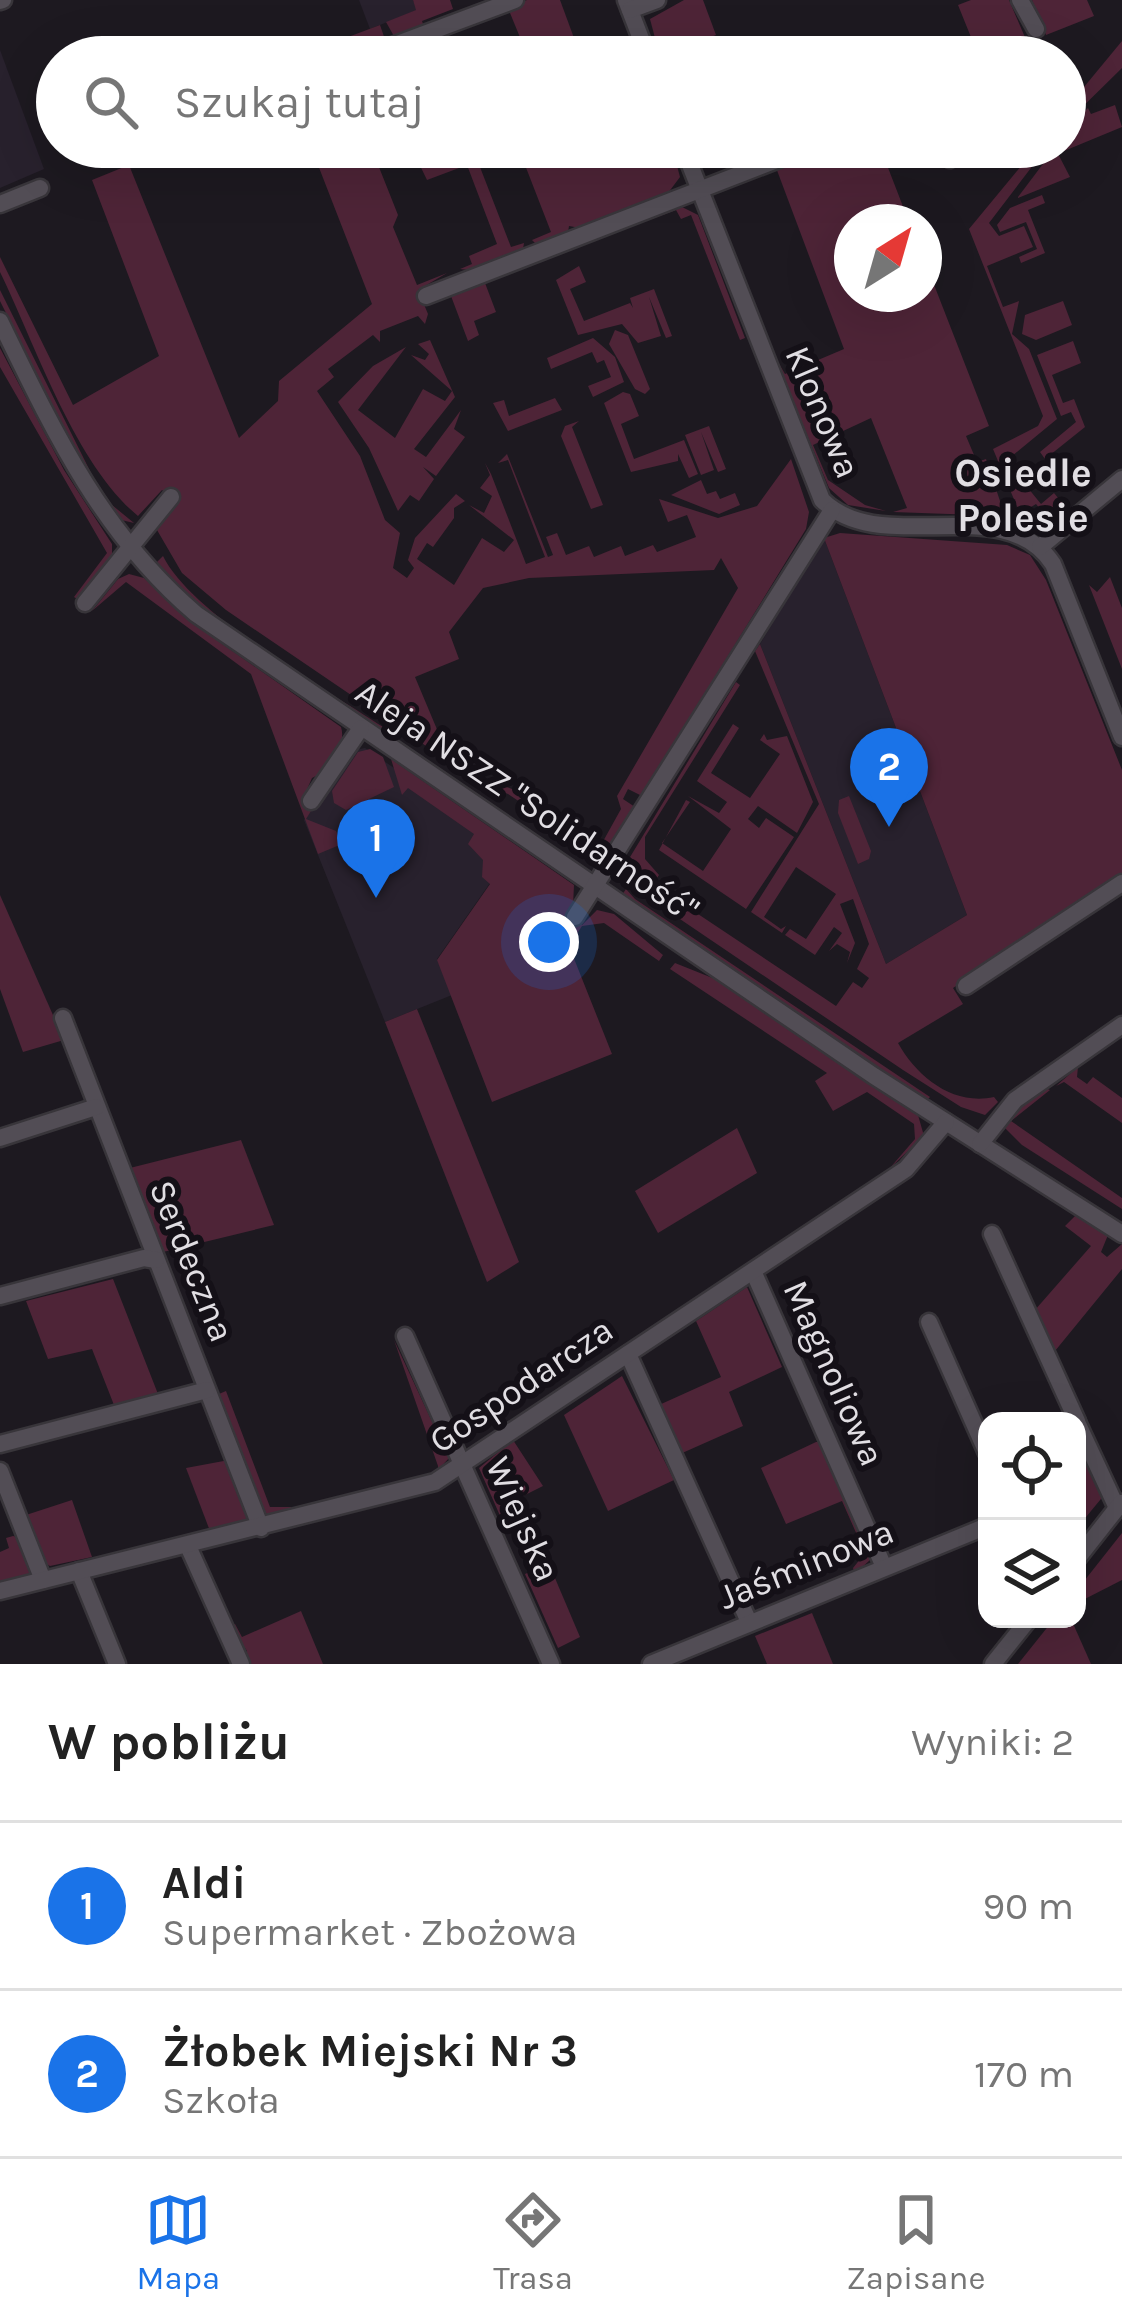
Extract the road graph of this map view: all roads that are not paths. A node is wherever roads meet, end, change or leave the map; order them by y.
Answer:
1 (515, 0) edge
2 (657, 0) edge
3 (1020, 0) edge
4 (628, 5) edge
5 (1036, 29) dead end
6 (419, 36) edge
7 (640, 36) edge
8 (691, 168) edge
9 (753, 168) edge
10 (40, 188) dead end
11 (699, 188) junction
12 (0, 204) edge
13 (426, 296) dead end
14 (0, 321) edge
15 (1122, 479) edge
16 (171, 497) dead end
17 (832, 510) junction
18 (1040, 547) junction
19 (129, 548) junction
20 (85, 603) dead end
21 (361, 728) junction
22 (1122, 737) edge
23 (311, 801) dead end
24 (1122, 884) edge
25 (595, 887) junction
26 (575, 917) dead end
27 (966, 986) dead end
28 (63, 1018) dead end
29 (1122, 1025) edge
30 (96, 1107) junction
31 (946, 1122) junction
32 (0, 1138) edge
33 (980, 1144) junction
34 (992, 1234) dead end
35 (1122, 1234) edge
36 (156, 1260) junction
37 (753, 1271) junction
38 (0, 1296) edge
39 (929, 1322) dead end
40 (405, 1336) dead end
41 (628, 1354) junction
42 (207, 1390) junction
43 (1073, 1412) edge
44 (978, 1433) edge
45 (1086, 1439) edge
46 (0, 1444) edge
47 (463, 1465) junction
48 (0, 1471) edge
49 (1119, 1505) edge
50 (260, 1528) junction
51 (978, 1530) edge
52 (188, 1546) junction
53 (1086, 1547) edge
54 (884, 1567) junction
55 (79, 1571) junction
56 (43, 1580) junction
57 (0, 1591) edge
58 (749, 1622) junction
59 (1022, 1628) edge
60 (117, 1664) edge
61 (241, 1664) edge
62 (551, 1664) edge
63 (651, 1664) edge
64 (993, 1664) edge

1 - 6 street
2 - 4 street
3 - 5 street
4 - 7 street
8 - 11 street, Klonowa
9 - 11 street
10 - 12 street
11 - 13 street
11 - 17 street, Klonowa
14 - 19 street, Aleja NSZZ "Solidarność"
15 - 18 street
16 - 19 street
17 - 18 street, Klonowa
17 - 25 street
18 - 22 street
19 - 20 street
19 - 21 street, Aleja NSZZ "Solidarność"
21 - 23 street
21 - 25 street, Aleja NSZZ "Solidarność"
24 - 27 street
25 - 26 street
25 - 31 street, Aleja NSZZ "Solidarność"
28 - 30 street, Serdeczna
29 - 33 street
30 - 32 street
30 - 36 street, Serdeczna
31 - 33 street, Aleja NSZZ "Solidarność"
31 - 37 street, Gospodarcza
33 - 35 street, Aleja NSZZ "Solidarność"
34 - 43 street
36 - 38 street
36 - 42 street, Serdeczna
37 - 41 street, Gospodarcza
37 - 54 street, Magnoliowa
39 - 44 street
40 - 47 street, Wiejska
41 - 47 street, Gospodarcza
41 - 58 street
42 - 46 street
42 - 50 street, Serdeczna
45 - 49 street
47 - 50 street, Gospodarcza
47 - 62 street, Wiejska
48 - 56 street
49 - 53 street
50 - 52 street, Gospodarcza
51 - 54 street, Jaśminowa
52 - 55 street, Gospodarcza
52 - 61 street
54 - 58 street, Jaśminowa
55 - 56 street, Gospodarcza
55 - 60 street
56 - 57 street, Gospodarcza
58 - 63 street, Jaśminowa
59 - 64 street

